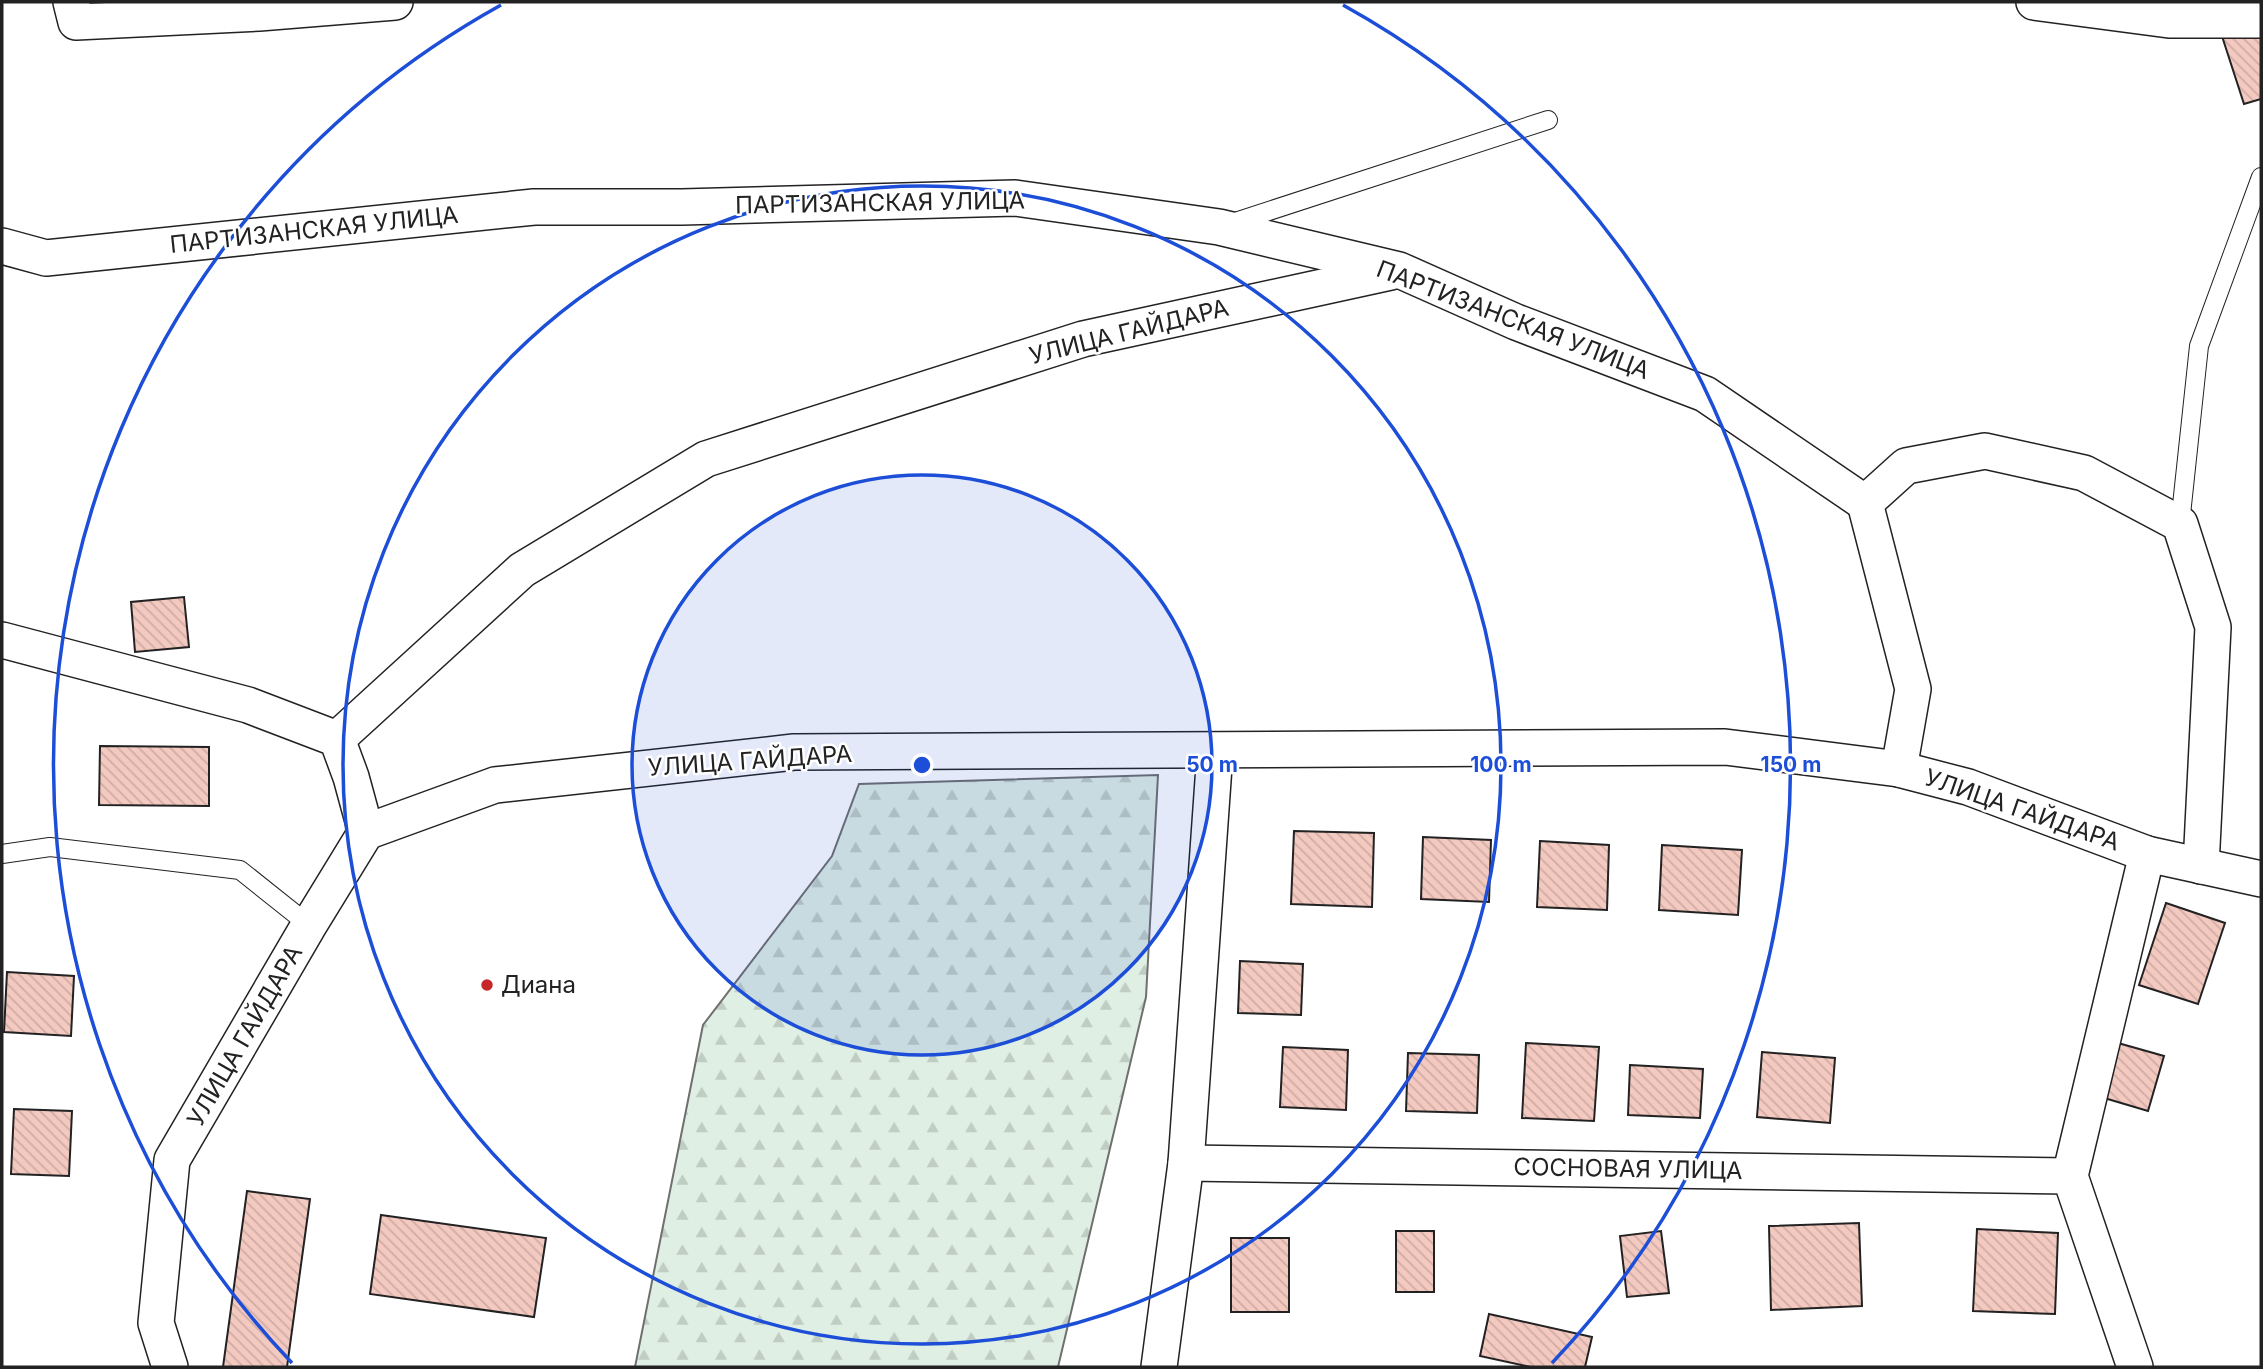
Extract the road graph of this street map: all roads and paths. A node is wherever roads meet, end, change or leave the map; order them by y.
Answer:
1 (71, 2) edge
2 (395, 2) edge
3 (2034, 2) edge
4 (256, 8) edge
5 (2261, 20) edge
6 (1548, 120) dead end
7 (2261, 177) edge
8 (1219, 227) junction
9 (2, 246) edge
10 (1399, 270) junction
11 (1865, 503) junction
12 (2180, 524) junction
13 (2, 640) edge
14 (337, 739) junction
15 (1215, 752) junction
16 (1899, 769) junction
17 (366, 832) junction
18 (2, 854) edge
19 (2147, 854) junction
20 (2201, 866) junction
21 (2261, 879) edge
22 (309, 925) junction
23 (1186, 1163) junction
24 (2070, 1176) junction
25 (170, 1367) edge
26 (1159, 1367) edge
27 (2134, 1367) edge

1 - 4 street
2 - 4 street
3 - 5 street
6 - 8 lane
7 - 12 lane
8 - 9 street, ПАРТИЗАНСКАЯ УЛИЦА
8 - 10 street, ПАРТИЗАНСКАЯ УЛИЦА
10 - 11 street, ПАРТИЗАНСКАЯ УЛИЦА
10 - 14 street, УЛИЦА ГАЙДАРА
11 - 12 street
11 - 16 street
12 - 20 street
13 - 14 street
14 - 17 street
15 - 16 street, УЛИЦА ГАЙДАРА
15 - 17 street, УЛИЦА ГАЙДАРА
15 - 23 street
16 - 19 street, УЛИЦА ГАЙДАРА
17 - 22 street, УЛИЦА ГАЙДАРА
18 - 22 lane
19 - 20 street, УЛИЦА ГАЙДАРА
19 - 24 street
20 - 21 street, УЛИЦА ГАЙДАРА
22 - 25 street, УЛИЦА ГАЙДАРА
23 - 24 street, СОСНОВАЯ УЛИЦА
23 - 26 street
24 - 27 street

